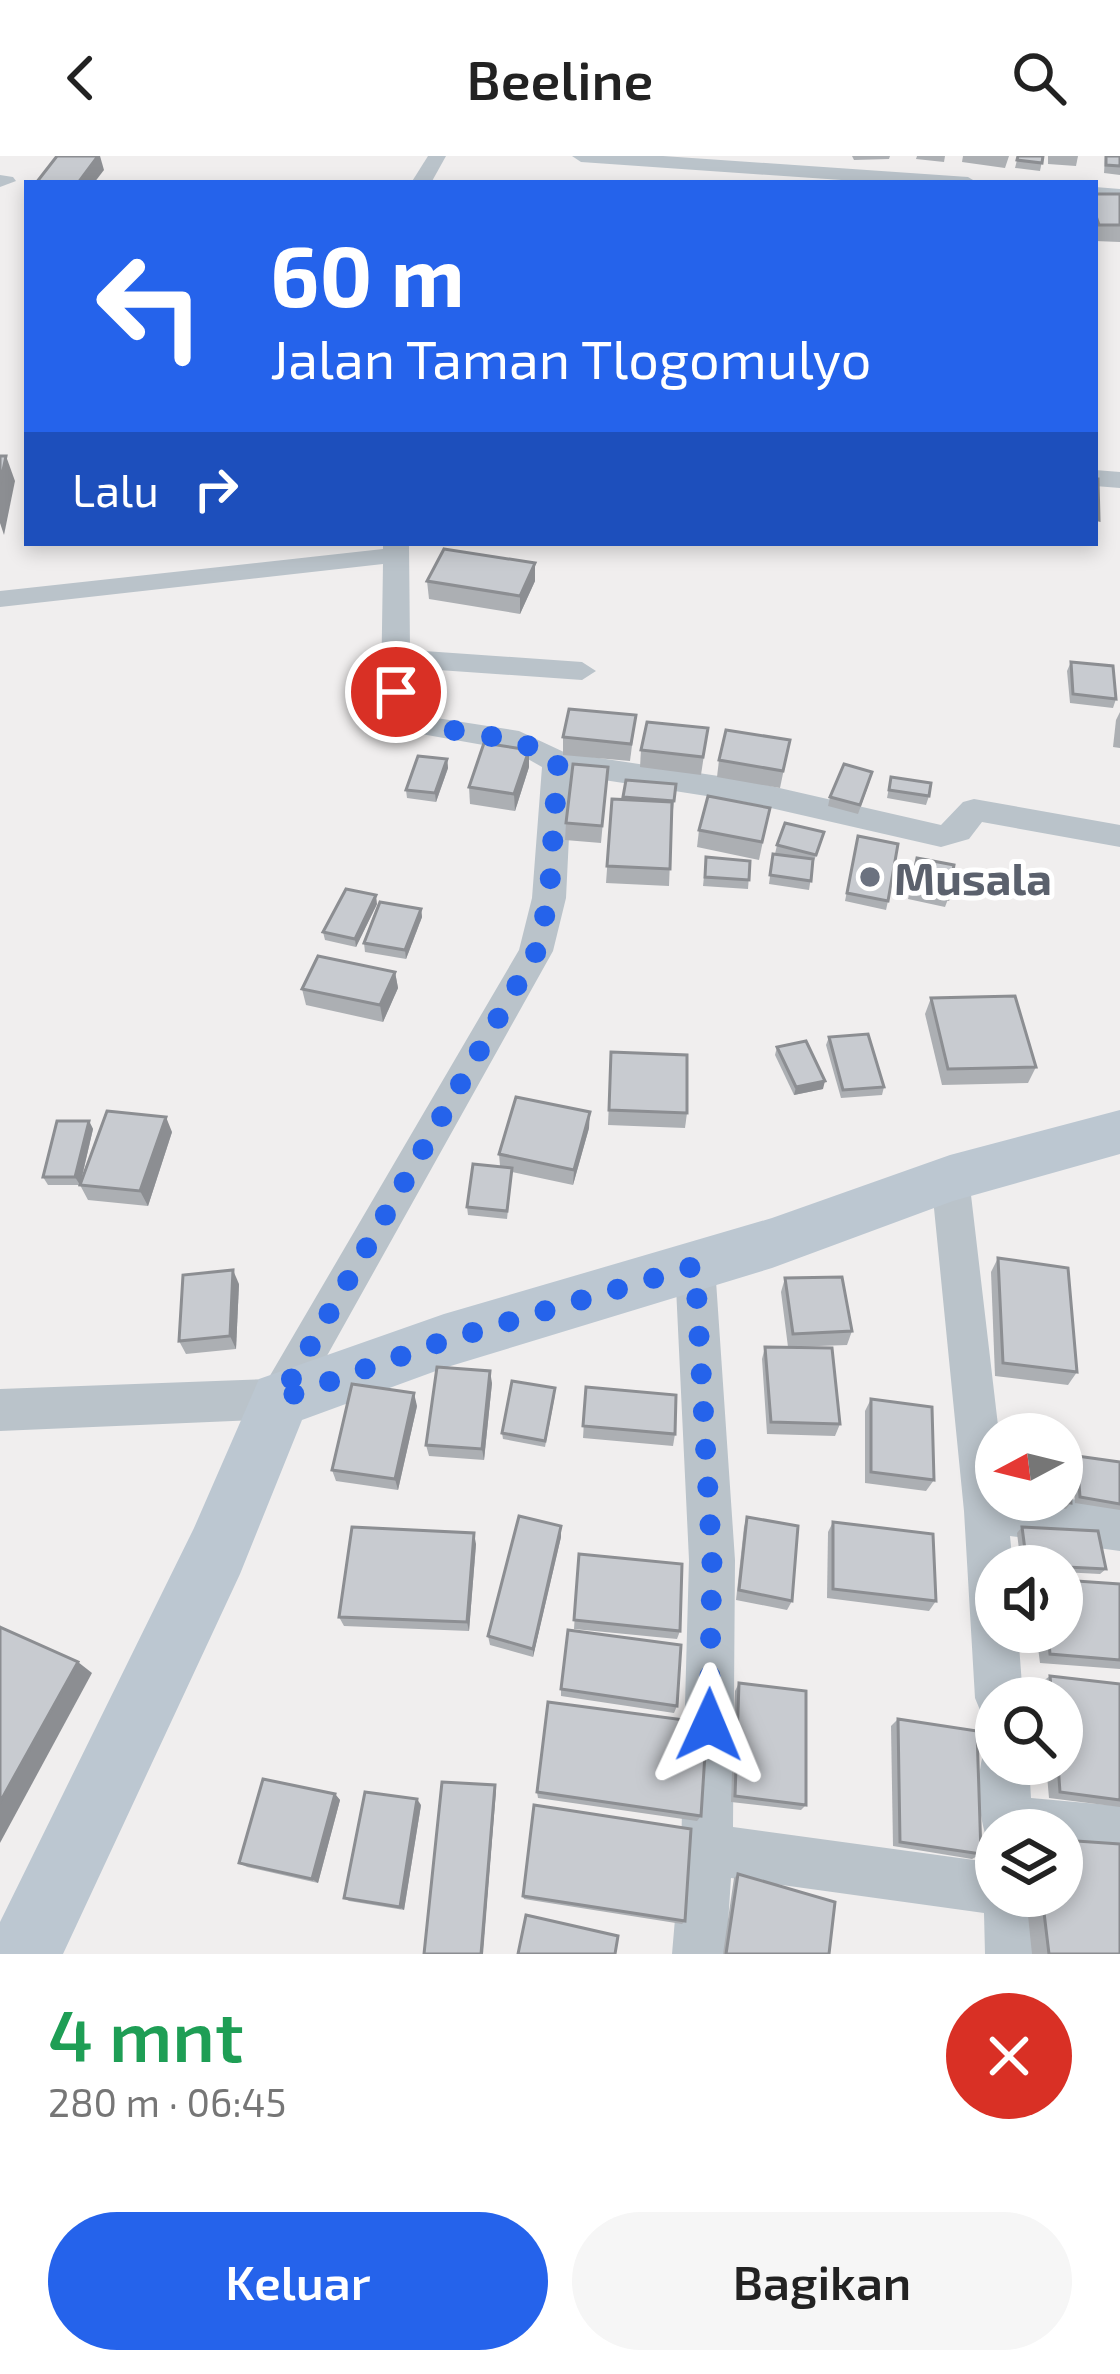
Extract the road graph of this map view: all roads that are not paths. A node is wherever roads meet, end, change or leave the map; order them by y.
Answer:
1 (581, 156) edge
2 (902, 156) edge
3 (902, 178) junction
4 (928, 180) edge
5 (396, 549) edge
6 (0, 598) edge
7 (396, 658) junction
8 (582, 671) dead end
9 (558, 762) junction
10 (1120, 836) edge
11 (1120, 1132) edge
12 (950, 1178) junction
13 (695, 1266) junction
14 (280, 1399) junction
15 (0, 1410) edge
16 (975, 1413) edge
17 (987, 1521) edge
18 (1065, 1521) edge
19 (1120, 1528) edge
20 (998, 1677) edge
21 (1083, 1829) edge
22 (1120, 1831) edge
23 (707, 1849) junction
24 (975, 1885) edge
25 (1010, 1917) edge
26 (24, 1954) edge
27 (699, 1954) edge
28 (1012, 1954) edge

1 - 3 street
2 - 3 street
3 - 4 street
5 - 6 street
5 - 7 street
7 - 8 street
7 - 9 street
9 - 10 street
9 - 14 street
11 - 12 street
12 - 13 street
12 - 16 street
13 - 14 street
13 - 23 street
14 - 15 street
14 - 26 street
17 - 20 street
18 - 19 street
21 - 22 street
23 - 24 street
23 - 27 street
25 - 28 street

